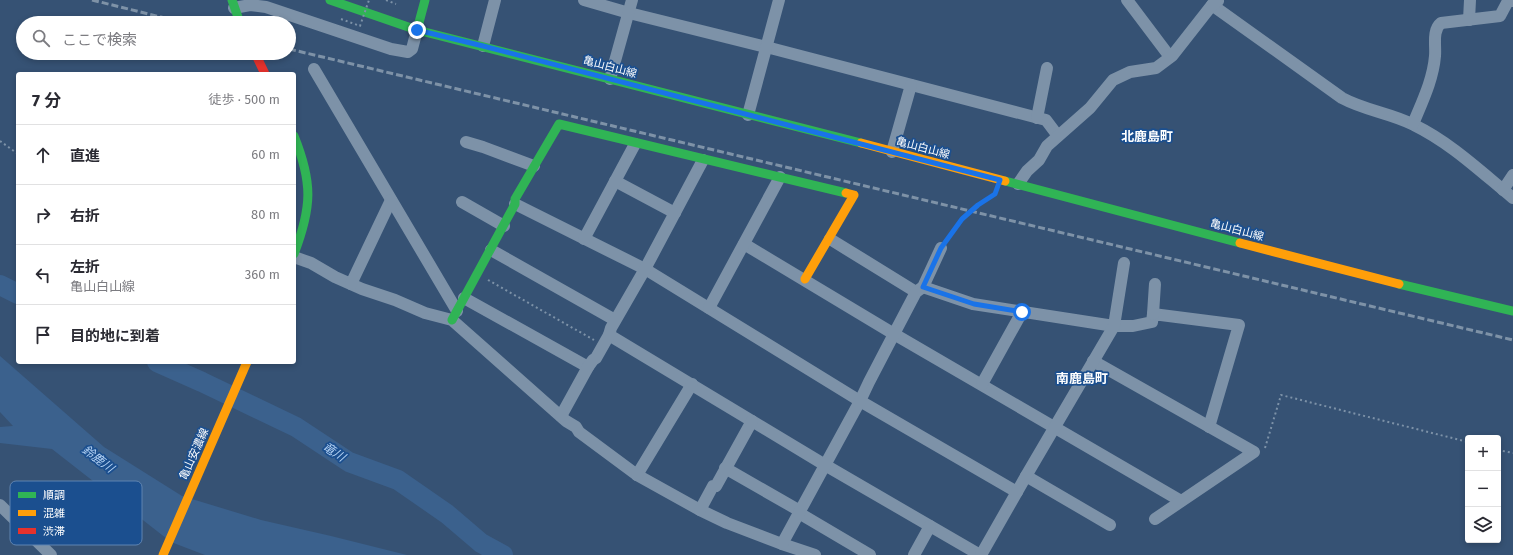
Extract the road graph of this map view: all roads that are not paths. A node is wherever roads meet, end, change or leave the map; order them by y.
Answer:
1 (330, 0) edge
2 (425, 0) edge
3 (495, 0) edge
4 (584, 0) edge
5 (632, 0) edge
6 (779, 0) edge
7 (1127, 0) edge
8 (1470, 0) edge
9 (1513, 1) edge
10 (1210, 3) edge
11 (233, 4) edge
12 (629, 13) junction
13 (237, 16) edge
14 (292, 16) edge
15 (296, 17) edge
16 (1469, 20) junction
17 (417, 30) junction
18 (483, 46) junction
19 (766, 48) junction
20 (1170, 57) junction
21 (258, 60) edge
22 (1047, 68) dead end
23 (314, 69) dead end
24 (264, 72) edge
25 (610, 79) junction
26 (911, 85) junction
27 (748, 115) junction
28 (1037, 118) junction
29 (1413, 124) junction
30 (1058, 136) junction
31 (296, 141) edge
32 (466, 142) dead end
33 (635, 144) junction
34 (892, 152) junction
35 (703, 160) junction
36 (534, 166) junction
37 (1513, 175) edge
38 (780, 177) junction
39 (616, 181) junction
40 (1018, 184) junction
41 (1503, 190) junction
42 (1513, 198) edge
43 (391, 200) junction
44 (462, 202) dead end
45 (515, 204) junction
46 (674, 213) junction
47 (504, 226) junction
48 (584, 239) junction
49 (830, 239) junction
50 (744, 244) junction
51 (941, 248) road end
52 (296, 250) edge
53 (491, 250) junction
54 (296, 258) edge
55 (1124, 263) dead end
56 (645, 269) junction
57 (805, 279) junction
58 (351, 284) junction
59 (1155, 284) dead end
60 (920, 290) junction
61 (464, 298) junction
62 (709, 308) junction
63 (1022, 312) junction
64 (1513, 312) edge
65 (1153, 314) junction
66 (454, 316) junction
67 (615, 320) junction
68 (1114, 326) junction
69 (894, 334) junction
70 (606, 340) junction
71 (1093, 361) junction
72 (246, 364) edge
73 (588, 367) junction
74 (692, 384) junction
75 (982, 384) junction
76 (860, 402) junction
77 (562, 416) junction
78 (752, 421) junction
79 (1209, 427) junction
80 (1054, 428) junction
81 (825, 465) junction
82 (725, 468) junction
83 (637, 475) junction
84 (1026, 476) junction
85 (1017, 492) junction
86 (1181, 501) junction
87 (0, 505) edge
88 (700, 510) junction
89 (799, 512) junction
90 (10, 515) edge
91 (1155, 519) dead end
92 (1110, 525) dead end
93 (930, 526) junction
94 (782, 544) junction
95 (41, 545) edge
96 (51, 555) edge
97 (163, 555) edge
98 (815, 555) edge
99 (870, 555) edge
100 (914, 555) edge
101 (981, 555) edge

1 - 17 main road, 亀山白山線
2 - 17 main road
3 - 18 street
4 - 12 street
5 - 12 street
6 - 19 street
7 - 20 street
8 - 16 street
9 - 16 street
10 - 20 street
10 - 29 street
11 - 13 main road
11 - 14 street
12 - 19 street
12 - 25 street
15 - 17 street
16 - 29 street
17 - 18 main road, 亀山白山線
18 - 25 main road, 亀山白山線
19 - 26 street
19 - 27 street
20 - 30 street
21 - 24 main road
22 - 28 street
23 - 43 street
25 - 27 main road, 亀山白山線
26 - 28 street
26 - 34 street
27 - 34 main road, 亀山白山線
28 - 30 street
29 - 41 street
30 - 40 street
31 - 52 main road
32 - 36 street
33 - 35 main road
33 - 36 main road
33 - 39 street
34 - 40 main road, 亀山白山線
35 - 38 main road
35 - 46 street
36 - 45 main road
37 - 41 street
38 - 49 main road
38 - 50 street
39 - 46 street
39 - 48 street
40 - 64 main road, 亀山白山線
41 - 42 street
43 - 58 street
43 - 66 street
44 - 47 street
45 - 47 main road
45 - 48 street
46 - 56 street
47 - 53 main road
48 - 56 street
49 - 57 main road
49 - 60 street
50 - 57 street
50 - 62 street
51 - 60 street
53 - 61 main road
53 - 67 street
54 - 58 street
55 - 68 street
56 - 62 street
56 - 67 street
57 - 69 street
58 - 66 street
59 - 65 street
60 - 63 street
60 - 69 street
61 - 66 main road
61 - 73 street
62 - 76 street
63 - 68 street
63 - 75 street
65 - 68 street
65 - 79 street
66 - 77 street
67 - 70 street
68 - 71 street
69 - 75 street
69 - 76 street
70 - 73 street
70 - 74 street
71 - 79 street
71 - 80 street
72 - 97 main road, 亀山安濃線
73 - 77 street
74 - 78 street
74 - 83 street
75 - 80 street
76 - 81 street
76 - 85 street
77 - 83 street
78 - 81 street
78 - 82 street
79 - 86 street
80 - 84 street
80 - 86 street
81 - 89 street
81 - 93 street
82 - 88 street
82 - 89 street
83 - 88 street
84 - 85 street
84 - 92 street
85 - 101 street
86 - 91 street
87 - 90 street
88 - 94 street
89 - 94 street
89 - 99 street
93 - 100 street
93 - 101 street
94 - 98 street
95 - 96 street

